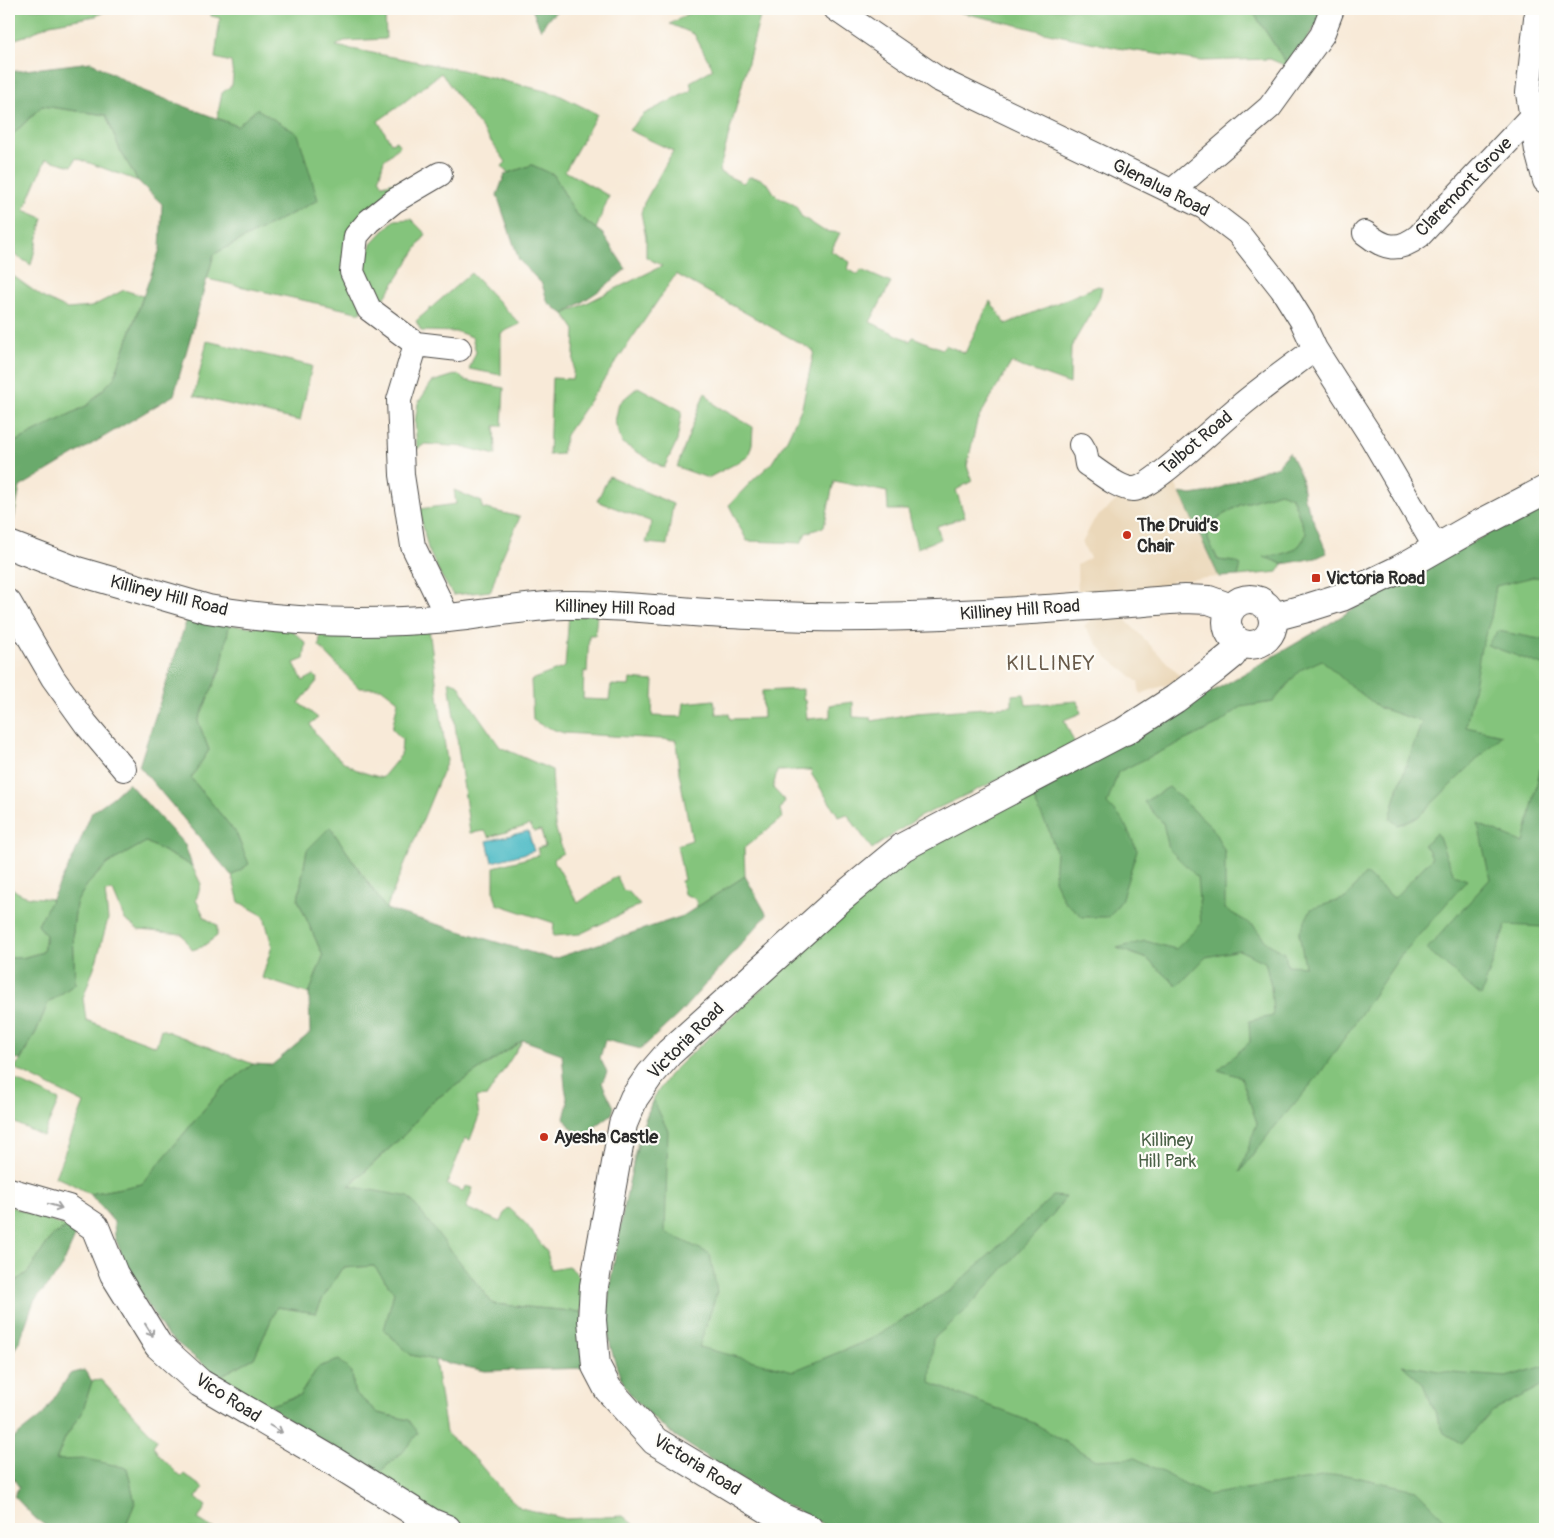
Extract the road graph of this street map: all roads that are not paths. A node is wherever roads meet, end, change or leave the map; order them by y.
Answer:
1 (1332, 9) edge
2 (1539, 9) edge
3 (849, 12) edge
4 (1531, 116) junction
5 (440, 174) dead end
6 (1545, 181) edge
7 (1172, 191) junction
8 (1365, 233) dead end
9 (416, 344) junction
10 (459, 349) dead end
11 (1316, 349) junction
12 (1081, 445) dead end
13 (1545, 490) edge
14 (9, 545) edge
15 (1436, 548) junction
16 (9, 602) edge
17 (1232, 608) junction
18 (1273, 617) junction
19 (448, 618) junction
20 (1240, 643) junction
21 (124, 769) dead end
22 (9, 1192) edge
23 (447, 1529) edge
24 (809, 1529) edge

1 - 7 street
2 - 4 street
3 - 7 street, Glenalua Road
4 - 6 street
4 - 8 street, Claremont Grove
5 - 9 street
7 - 11 street, Glenalua Road
9 - 10 street
9 - 19 street
11 - 12 street, Talbot Road
11 - 15 street, Glenalua Road
13 - 15 main road
14 - 19 main road, Killiney Hill Road
15 - 18 main road
16 - 21 street
17 - 18 main road
17 - 19 main road, Killiney Hill Road
17 - 20 main road
18 - 20 main road
20 - 24 main road, Victoria Road
22 -> 23 main road, Vico Road

